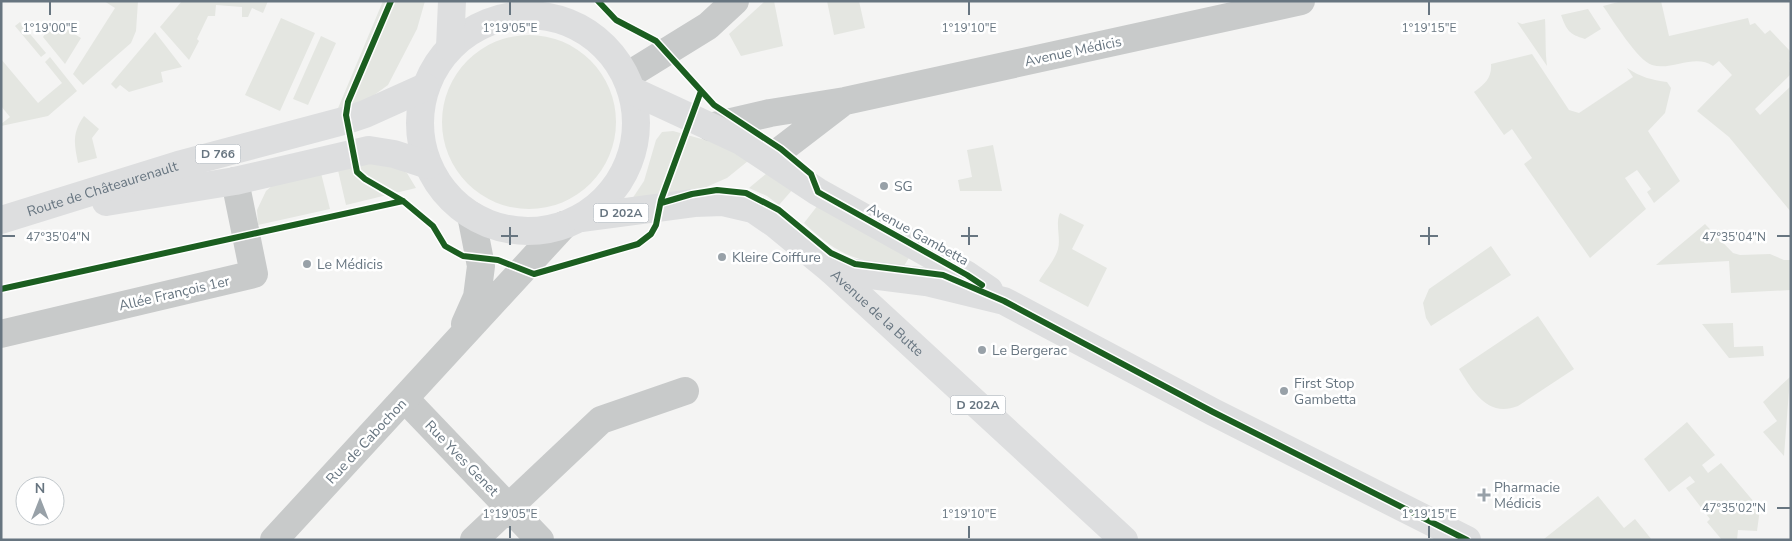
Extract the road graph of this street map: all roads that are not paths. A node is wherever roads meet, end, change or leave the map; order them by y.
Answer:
1 (452, 1) edge
2 (735, 1) edge
3 (1301, 1) edge
4 (554, 9) edge
5 (450, 47) junction
6 (630, 83) junction
7 (426, 87) junction
8 (845, 101) junction
9 (710, 127) junction
10 (769, 159) junction
11 (428, 164) junction
12 (235, 181) junction
13 (471, 215) junction
14 (5, 219) edge
15 (573, 222) junction
16 (830, 270) junction
17 (1004, 301) junction
18 (1, 334) edge
19 (456, 342) junction
20 (685, 390) dead end
21 (405, 399) junction
22 (508, 506) junction
23 (274, 540) edge
24 (474, 540) edge
25 (540, 540) edge
26 (1124, 540) edge
27 (1467, 540) edge

1 - 5 main road
2 - 6 street
3 - 8 street, Avenue Médicis
4 - 5 main road, Avenue de la Butte
4 - 6 main road, Avenue de la Butte
5 - 7 main road, Avenue de la Butte
6 - 9 main road, Avenue Gambetta
6 - 15 main road
7 - 11 main road, Avenue de la Butte
7 - 14 main road, Route de Châteaurenault / D 766
8 - 9 street, Avenue Médicis
8 - 10 street, Avenue Médicis
9 - 10 main road, Avenue Gambetta
10 - 17 main road, Avenue Gambetta
11 - 12 main road, Route de Châteaurenault / D 766
11 - 13 main road, Avenue de la Butte
12 - 14 main road, Route de Châteaurenault / D 766
12 - 18 street, Allée François 1er
13 - 15 main road, Avenue de la Butte
13 - 19 street, Rue de Cabochon
15 - 16 main road, Avenue de la Butte / D 202A
15 - 19 street, Rue de Cabochon
16 - 17 main road
16 - 26 main road, Avenue de la Butte / D 202A
17 - 27 main road
19 - 21 street, Rue de Cabochon
20 - 22 street
21 - 22 street, Rue Yves Genet
21 - 23 street, Rue de Cabochon
22 - 24 street
22 - 25 street, Rue Yves Genet

